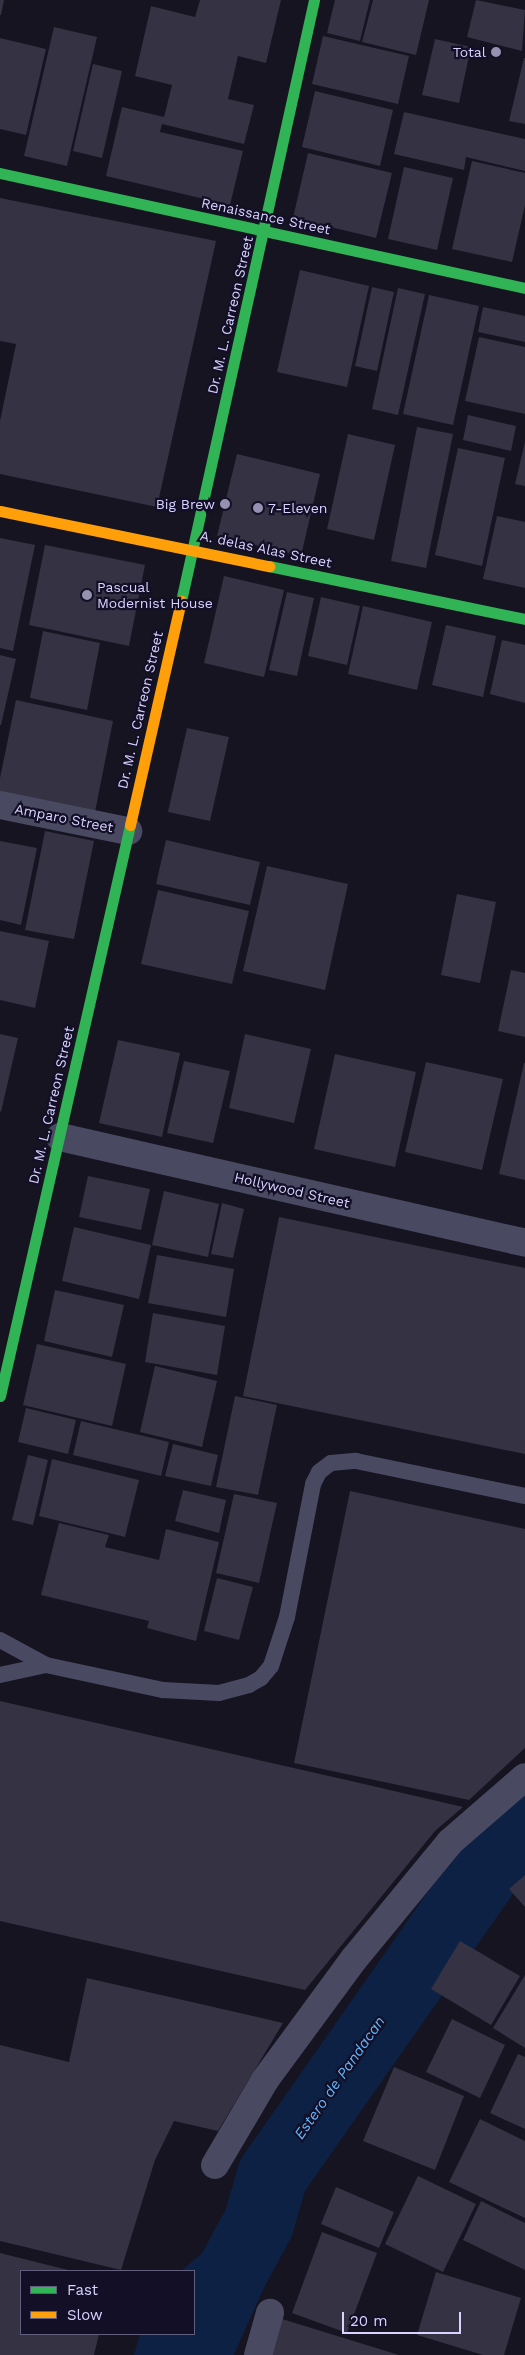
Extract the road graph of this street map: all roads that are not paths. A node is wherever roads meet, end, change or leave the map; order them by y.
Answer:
1 (314, 0) edge
2 (0, 173) edge
3 (265, 231) junction
4 (525, 288) edge
5 (0, 511) edge
6 (192, 549) junction
7 (525, 619) edge
8 (0, 805) edge
9 (128, 831) junction
10 (60, 1137) junction
11 (525, 1244) edge
12 (0, 1396) edge
13 (525, 1496) edge
14 (0, 1640) edge
15 (46, 1665) junction
16 (0, 1675) edge
17 (525, 1777) edge
18 (215, 2165) dead end
19 (270, 2313) dead end
20 (258, 2355) edge

1 - 3 main road, Dr. M. L. Carreon Street
2 - 3 main road, Renaissance Street
3 - 4 main road, Renaissance Street
3 - 6 main road, Dr. M. L. Carreon Street
5 - 6 main road, A. delas Alas Street
6 - 7 main road, A. delas Alas Street
6 - 9 main road, Dr. M. L. Carreon Street
8 - 9 street, Amparo Street
9 - 10 main road, Dr. M. L. Carreon Street
10 - 11 street, Hollywood Street
10 - 12 main road, Dr. M. L. Carreon Street
13 - 15 lane
14 - 15 lane
15 - 16 lane
17 - 18 street
19 - 20 street

